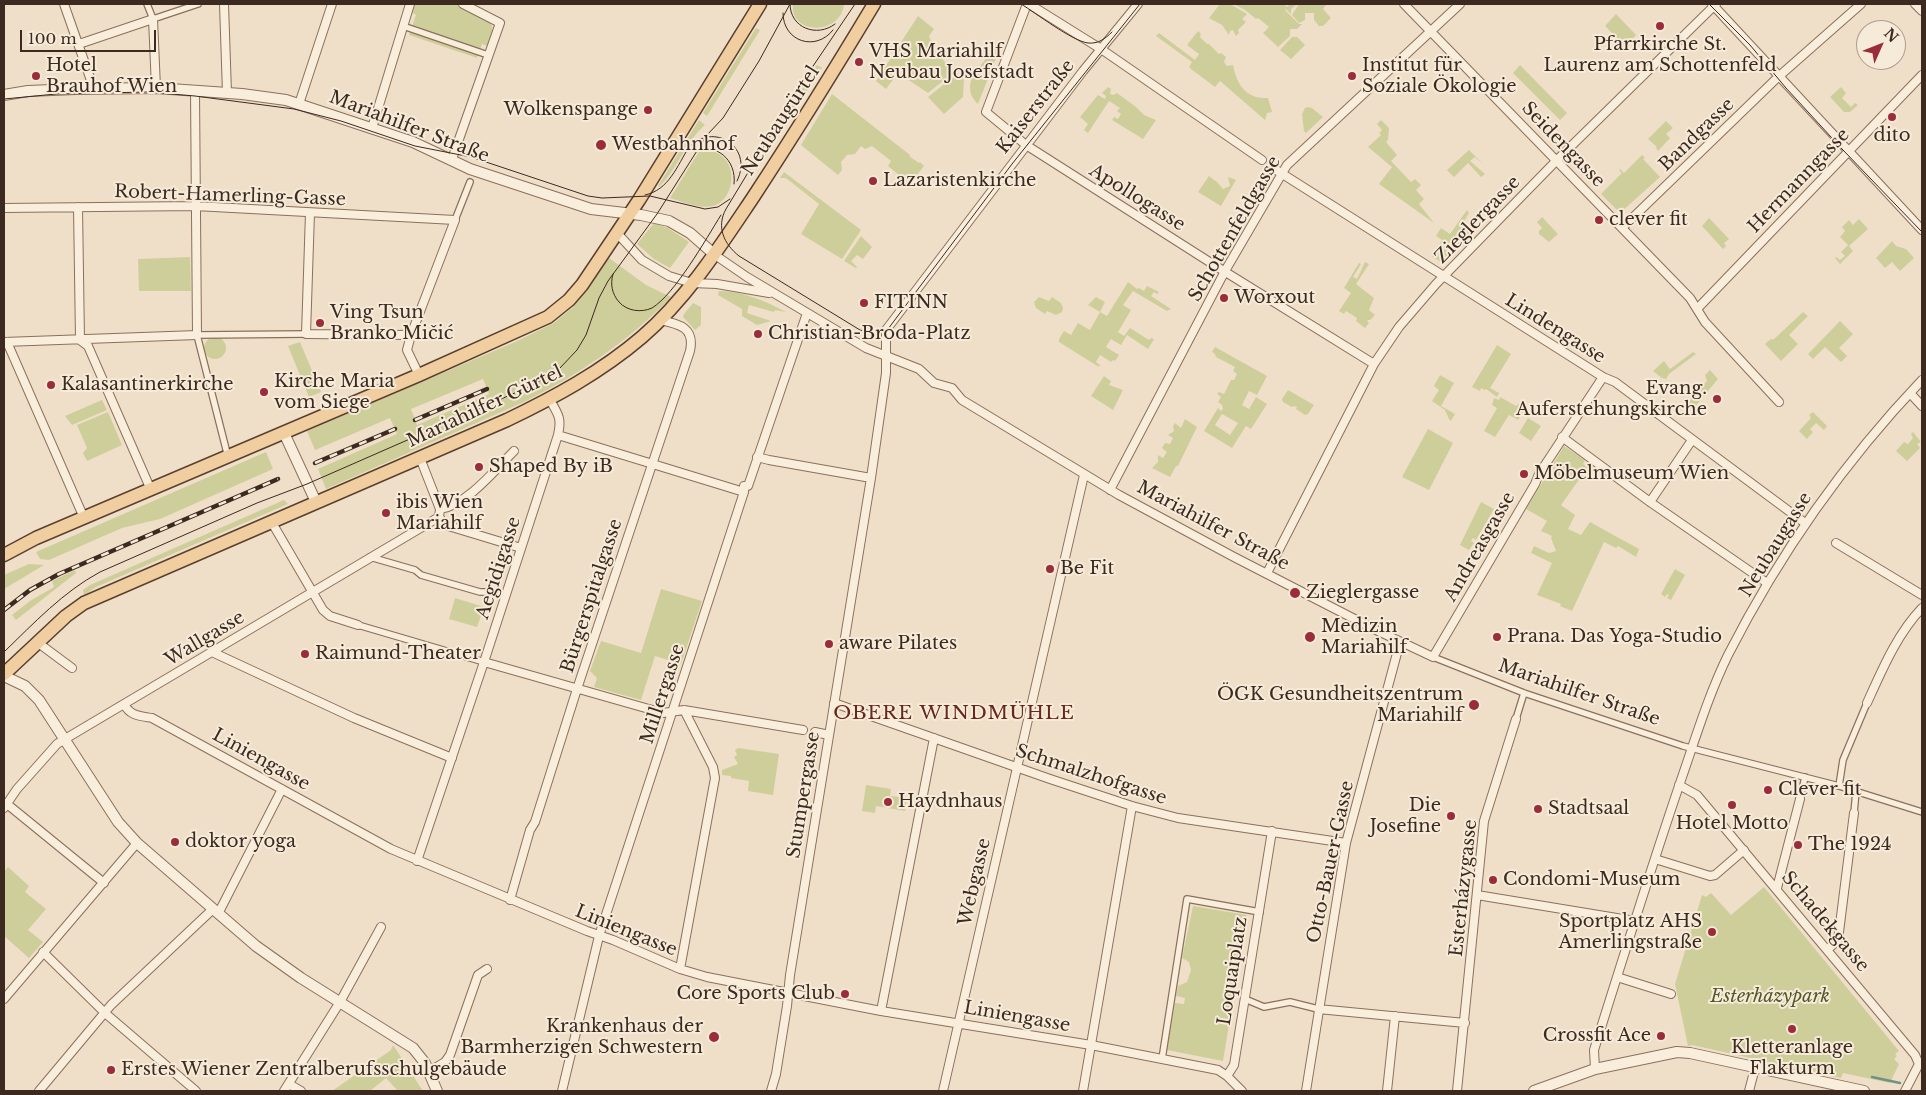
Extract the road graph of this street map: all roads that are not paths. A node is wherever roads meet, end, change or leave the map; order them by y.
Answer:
1 (64, 4) edge
2 (147, 4) edge
3 (198, 4) edge
4 (224, 4) edge
5 (332, 4) edge
6 (410, 4) edge
7 (463, 4) edge
8 (760, 4) edge
9 (874, 4) edge
10 (1028, 4) edge
11 (1138, 4) edge
12 (1404, 4) edge
13 (1460, 4) edge
14 (1714, 4) edge
15 (1861, 4) edge
16 (1916, 4) edge
17 (1922, 11) edge
18 (153, 19) junction
19 (404, 26) junction
20 (1431, 32) junction
21 (79, 44) junction
22 (1101, 49) junction
23 (488, 55) junction
24 (1922, 74) edge
25 (1779, 76) junction
26 (156, 88) junction
27 (94, 89) junction
28 (195, 91) junction
29 (227, 93) junction
30 (4, 94) edge
31 (299, 104) junction
32 (372, 128) junction
33 (1026, 145) junction
34 (1848, 152) junction
35 (452, 159) junction
36 (1262, 160) dead end
37 (1557, 160) junction
38 (1272, 168) dead end
39 (1281, 174) junction
40 (470, 182) dead end
41 (196, 206) junction
42 (78, 207) junction
43 (4, 208) edge
44 (310, 213) junction
45 (629, 214) junction
46 (456, 220) junction
47 (1622, 228) junction
48 (1922, 230) edge
49 (616, 232) junction
50 (715, 255) junction
51 (1224, 271) junction
52 (1444, 277) junction
53 (692, 283) junction
54 (776, 294) junction
55 (1697, 309) junction
56 (807, 313) junction
57 (660, 320) junction
58 (197, 334) junction
59 (306, 334) junction
60 (411, 335) junction
61 (80, 340) junction
62 (5, 342) edge
63 (886, 355) junction
64 (1374, 364) junction
65 (419, 375) junction
66 (1603, 377) junction
67 (1922, 380) edge
68 (1910, 393) junction
69 (550, 400) junction
70 (1779, 402) dead end
71 (1922, 406) edge
72 (284, 433) junction
73 (558, 435) junction
74 (1562, 437) junction
75 (1692, 440) junction
76 (514, 451) dead end
77 (228, 457) junction
78 (757, 457) junction
79 (420, 458) junction
80 (652, 464) junction
81 (1084, 475) junction
82 (871, 478) junction
83 (151, 490) junction
84 (1110, 490) junction
85 (744, 492) junction
86 (316, 502) junction
87 (1650, 502) junction
88 (440, 513) junction
89 (84, 518) junction
90 (271, 521) junction
91 (1805, 523) junction
92 (1836, 543) dead end
93 (521, 548) junction
94 (4, 555) edge
95 (370, 557) junction
96 (1267, 573) junction
97 (1767, 583) junction
98 (312, 591) junction
99 (1922, 595) edge
100 (505, 596) junction
101 (1922, 608) edge
102 (358, 625) joint
103 (37, 642) junction
104 (1400, 642) junction
105 (212, 652) junction
106 (1433, 657) junction
107 (484, 662) junction
108 (72, 668) dead end
109 (4, 675) edge
110 (577, 688) junction
111 (1524, 693) junction
112 (1866, 702) joint
113 (124, 704) junction
114 (834, 704) junction
115 (684, 710) junction
116 (674, 711) junction
117 (1516, 718) joint
118 (803, 730) dead end
119 (815, 732) dead end
120 (829, 735) junction
121 (65, 738) junction
122 (934, 738) junction
123 (1691, 749) junction
124 (452, 758) junction
125 (1016, 767) junction
126 (1805, 778) junction
127 (1679, 785) junction
128 (1839, 786) junction
129 (282, 789) junction
130 (1856, 791) junction
131 (1800, 799) joint
132 (6, 806) edge
133 (1132, 806) junction
134 (1922, 812) edge
135 (1854, 813) joint
136 (1272, 832) junction
137 (137, 843) junction
138 (1346, 843) junction
139 (1744, 850) junction
140 (1655, 858) junction
141 (417, 861) junction
142 (104, 882) junction
143 (1777, 888) junction
144 (1477, 895) junction
145 (510, 900) junction
146 (215, 911) junction
147 (1260, 912) junction
148 (1635, 921) junction
149 (381, 927) dead end
150 (599, 936) junction
151 (1828, 949) junction
152 (44, 952) junction
153 (487, 969) dead end
154 (680, 969) junction
155 (1617, 977) junction
156 (787, 992) junction
157 (1672, 994) dead end
158 (4, 999) edge
159 (1245, 999) junction
160 (340, 1002) junction
161 (1318, 1009) junction
162 (881, 1010) junction
163 (105, 1013) junction
164 (1395, 1016) junction
165 (959, 1022) junction
166 (1465, 1023) junction
167 (1090, 1045) junction
168 (1162, 1058) junction
169 (1755, 1068) junction
170 (1595, 1069) junction
171 (430, 1071) junction
172 (1227, 1076) junction
173 (287, 1088) edge
174 (38, 1091) edge
175 (196, 1091) edge
176 (301, 1091) edge
177 (437, 1091) edge
178 (562, 1091) edge
179 (770, 1091) edge
180 (943, 1091) edge
181 (1083, 1091) edge
182 (1242, 1091) edge
183 (1306, 1091) edge
184 (1388, 1091) edge
185 (1457, 1091) edge
186 (1534, 1091) edge
187 (1749, 1091) edge
188 (1864, 1091) edge
189 (1905, 1091) edge

1 - 21 street
2 - 18 street
3 - 18 street
4 - 29 street
5 - 31 street
6 - 19 street
7 - 23 street
8 - 45 main road
9 - 50 main road, Neubaugürtel
10 - 22 street
10 - 33 street, Apollogasse
11 - 22 street, Kaiserstraße
12 - 20 street, Seidengasse
13 - 20 street, Schottenfeldgasse
14 - 25 street
14 - 37 street, Zieglergasse
15 - 25 street, Bandgasse
16 - 17 street
18 - 21 street
18 - 26 street
19 - 23 street
19 - 32 street
20 - 37 street, Seidengasse
20 - 39 street, Schottenfeldgasse
21 - 27 street
22 - 33 street, Kaiserstraße
22 - 36 street
23 - 35 street
24 - 34 street, Hermanngasse
25 - 34 street
25 - 47 street, Bandgasse
26 - 27 street, Mariahilfer Straße
26 - 28 street, Mariahilfer Straße
27 - 30 street, Mariahilfer Straße
28 - 29 street, Mariahilfer Straße
28 - 41 street
29 - 31 street, Mariahilfer Straße
31 - 32 street, Mariahilfer Straße
32 - 35 street, Mariahilfer Straße
33 - 51 street, Apollogasse
33 - 63 street, Kaiserstraße
34 - 48 street
34 - 55 street, Hermanngasse
35 - 45 street, Mariahilfer Straße
37 - 47 street, Seidengasse
37 - 52 street, Zieglergasse
38 - 39 street, Lindengasse
39 - 51 street, Schottenfeldgasse
39 - 52 street, Lindengasse
40 - 46 street
41 - 42 street, Robert-Hamerling-Gasse
41 - 44 street, Robert-Hamerling-Gasse
41 - 58 street
42 - 43 street, Robert-Hamerling-Gasse
42 - 61 street
44 - 46 street, Robert-Hamerling-Gasse
44 - 59 street
45 - 49 main road
45 - 50 street, Mariahilfer Straße
46 - 60 street
47 - 55 street, Seidengasse
49 - 53 street, Mariahilfer Straße
49 - 65 main road
50 - 53 main road, Mariahilfer Gürtel
50 - 54 street, Mariahilfer Straße
51 - 64 street, Apollogasse
51 - 84 street, Schottenfeldgasse
52 - 64 street, Zieglergasse
52 - 66 street, Lindengasse
53 - 54 street, Mariahilfer Straße
53 - 57 main road, Mariahilfer Gürtel
54 - 56 street, Mariahilfer Straße
55 - 70 street, Seidengasse
56 - 63 street, Mariahilfer Straße
56 - 78 street, Millergasse
57 - 69 main road, Mariahilfer Gürtel
57 - 80 street, Bürgerspitalgasse
58 - 59 street
58 - 61 street
58 - 77 street
59 - 60 street
60 - 65 street
61 - 62 street
61 - 83 street
62 - 89 street
63 - 81 street, Mariahilfer Straße
63 - 82 street, Stumpergasse
64 - 96 street, Zieglergasse
65 - 72 main road
66 - 74 street, Andreasgasse
66 - 75 street, Lindengasse
67 - 68 street, Neubaugasse
68 - 71 street
68 - 91 street, Neubaugasse
69 - 73 street, Aegidigasse
69 - 79 main road, Mariahilfer Gürtel
72 - 77 main road
72 - 86 street
73 - 80 street
73 - 93 street, Aegidigasse
74 - 87 street
74 - 106 street, Andreasgasse
75 - 87 street
75 - 91 street, Lindengasse
76 - 88 street, Wallgasse
77 - 83 main road
78 - 82 street
78 - 85 street, Millergasse
79 - 86 main road, Mariahilfer Gürtel
79 - 88 street
80 - 85 street
80 - 110 street, Bürgerspitalgasse
81 - 84 street, Mariahilfer Straße
81 - 125 street, Webgasse
82 - 114 street, Stumpergasse
83 - 89 main road
84 - 96 street, Mariahilfer Straße
85 - 116 street, Millergasse
86 - 90 main road, Mariahilfer Gürtel
87 - 97 street
88 - 93 street
88 - 95 street, Wallgasse
89 - 94 main road
90 - 98 street
90 - 103 main road, Mariahilfer Gürtel
91 - 97 street, Neubaugasse
92 - 99 street
93 - 100 street, Aegidigasse
95 - 98 street, Wallgasse
95 - 100 street
96 - 104 street, Mariahilfer Straße
97 - 123 street, Neubaugasse
98 - 102 street
98 - 105 street, Wallgasse
100 - 107 street, Aegidigasse
101 - 112 street
102 - 107 street
103 - 108 street
103 - 109 main road, Mariahilfer Gürtel
104 - 106 street, Mariahilfer Straße
104 - 138 street, Otto-Bauer-Gasse
105 - 113 street, Wallgasse
105 - 124 street
106 - 111 street, Mariahilfer Straße
107 - 110 street
107 - 124 street, Aegidigasse
109 - 121 street
110 - 116 street
110 - 145 street, Bürgerspitalgasse
111 - 117 street, Esterházygasse
111 - 123 street, Mariahilfer Straße
112 - 128 street
113 - 121 street, Wallgasse
113 - 129 street, Liniengasse
114 - 120 street, Stumpergasse
114 - 122 street, Schmalzhofgasse
115 - 116 street
115 - 118 street
115 - 154 street
116 - 150 street, Millergasse
117 - 144 street, Esterházygasse
119 - 120 street
120 - 156 street, Stumpergasse
121 - 132 street, Wallgasse
121 - 137 street
122 - 125 street, Schmalzhofgasse
122 - 162 street
123 - 126 street, Mariahilfer Straße
123 - 127 street, Neubaugasse
124 - 141 street, Aegidigasse
125 - 133 street, Schmalzhofgasse
125 - 165 street, Webgasse
126 - 128 street, Mariahilfer Straße
126 - 131 street
127 - 139 street, Schadekgasse
127 - 140 street, Neubaugasse
128 - 130 street, Mariahilfer Straße
129 - 141 street, Liniengasse
129 - 146 street
130 - 134 street, Mariahilfer Straße
130 - 135 street
131 - 143 street
132 - 142 street
133 - 136 street, Schmalzhofgasse
133 - 167 street
135 - 151 street
136 - 138 street, Schmalzhofgasse
136 - 147 street
137 - 142 street
137 - 146 street
138 - 161 street, Otto-Bauer-Gasse
139 - 140 street
139 - 143 street, Schadekgasse
140 - 148 street, Neubaugasse
141 - 145 street, Liniengasse
142 - 152 street
143 - 151 street, Schadekgasse
144 - 148 street
144 - 166 street, Esterházygasse
145 - 150 street, Liniengasse
146 - 160 street
146 - 163 street
147 - 159 street, Loquaiplatz
147 - 168 street, Loquaiplatz
148 - 155 street, Neubaugasse
149 - 160 street
150 - 154 street, Liniengasse
150 - 178 street, Millergasse
151 - 189 street, Schadekgasse
152 - 158 street
152 - 163 street
153 - 171 street
154 - 156 street, Liniengasse
155 - 157 street
155 - 170 street, Neubaugasse
156 - 162 street, Liniengasse
156 - 179 street, Stumpergasse
159 - 161 street
159 - 172 street, Loquaiplatz
160 - 171 street
160 - 173 street
161 - 164 street
161 - 183 street, Otto-Bauer-Gasse
162 - 165 street, Liniengasse
163 - 174 street
163 - 175 street
164 - 166 street
164 - 184 street
165 - 167 street, Liniengasse
165 - 180 street, Webgasse
166 - 185 street, Esterházygasse
167 - 168 street, Liniengasse
167 - 181 street
168 - 172 street
169 - 170 street
169 - 187 street
169 - 188 street
170 - 186 street
171 - 177 street
172 - 182 street
173 - 176 street

